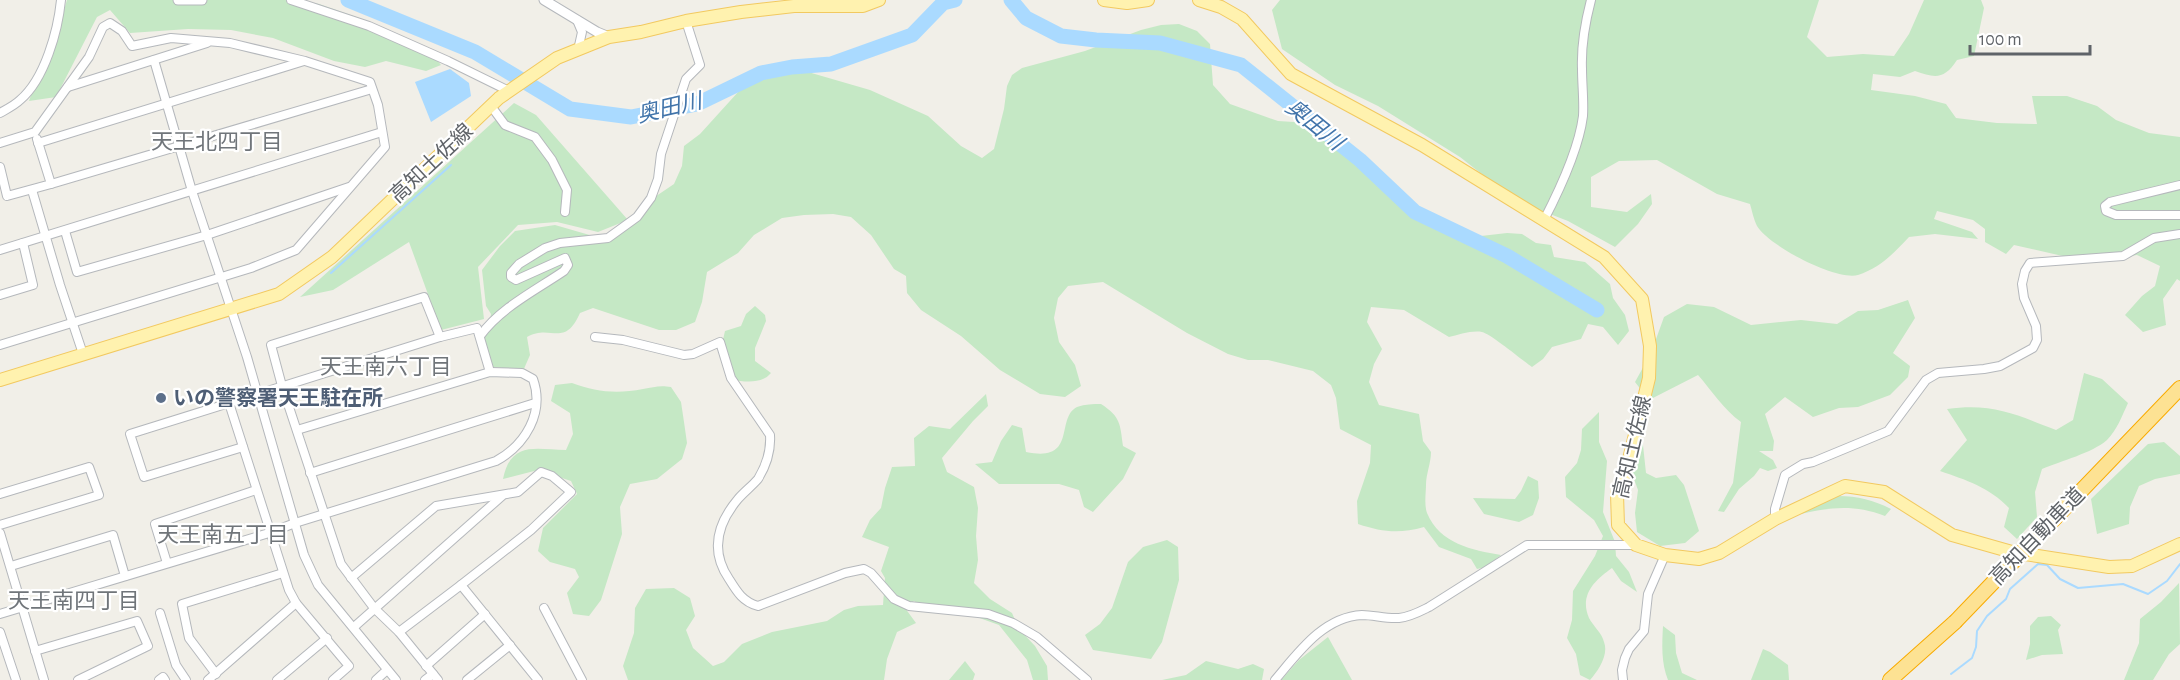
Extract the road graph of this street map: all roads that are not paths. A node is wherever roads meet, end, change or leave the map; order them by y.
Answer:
1 (61, 0) edge
2 (178, 0) edge
3 (202, 0) edge
4 (291, 0) edge
5 (544, 0) edge
6 (879, 0) edge
7 (1104, 0) edge
8 (1148, 0) edge
9 (1199, 0) edge
10 (1591, 0) edge
11 (577, 20) junction
12 (686, 21) junction
13 (609, 37) junction
14 (212, 42) junction
15 (578, 50) junction
16 (154, 60) junction
17 (305, 61) junction
18 (68, 87) junction
19 (372, 89) junction
20 (512, 89) junction
21 (166, 104) junction
22 (491, 106) junction
23 (0, 113) edge
24 (35, 132) junction
25 (382, 132) junction
26 (0, 143) edge
27 (38, 143) junction
28 (178, 145) junction
29 (0, 167) edge
30 (51, 184) junction
31 (2180, 185) edge
32 (350, 187) junction
33 (33, 190) junction
34 (192, 191) junction
35 (3, 198) edge
36 (565, 212) dead end
37 (2180, 215) edge
38 (1544, 220) junction
39 (65, 231) junction
40 (2180, 234) edge
41 (207, 235) junction
42 (45, 237) junction
43 (23, 243) junction
44 (0, 250) edge
45 (220, 277) junction
46 (0, 295) edge
47 (231, 310) junction
48 (73, 323) junction
49 (480, 336) junction
50 (440, 337) junction
51 (595, 337) dead end
52 (0, 345) edge
53 (83, 354) junction
54 (490, 372) junction
55 (0, 380) edge
56 (282, 386) junction
57 (2180, 388) edge
58 (257, 393) junction
59 (229, 403) junction
60 (535, 404) junction
61 (297, 430) junction
62 (243, 447) junction
63 (310, 473) junction
64 (256, 490) junction
65 (0, 494) edge
66 (503, 495) junction
67 (324, 515) junction
68 (1775, 519) junction
69 (295, 523) junction
70 (0, 525) edge
71 (0, 533) edge
72 (269, 533) junction
73 (2180, 544) edge
74 (1636, 545) junction
75 (1665, 555) junction
76 (166, 563) junction
77 (11, 566) junction
78 (283, 573) junction
79 (125, 576) junction
80 (351, 578) junction
81 (461, 585) junction
82 (296, 603) junction
83 (23, 608) junction
84 (374, 608) junction
85 (544, 608) dead end
86 (160, 613) dead end
87 (0, 614) edge
88 (485, 614) junction
89 (354, 627) junction
90 (0, 632) edge
91 (399, 632) junction
92 (327, 638) junction
93 (510, 645) junction
94 (35, 651) junction
95 (426, 666) junction
96 (387, 670) junction
97 (216, 674) junction
98 (435, 677) edge
99 (536, 677) edge
100 (16, 680) edge
101 (44, 680) edge
102 (78, 680) edge
103 (159, 680) edge
104 (165, 680) edge
105 (186, 680) edge
106 (208, 680) edge
107 (277, 680) edge
108 (333, 680) edge
109 (376, 680) edge
110 (396, 680) edge
111 (425, 680) edge
112 (467, 680) edge
113 (526, 680) edge
114 (582, 680) edge
115 (1087, 680) edge
116 (1275, 680) edge
117 (1623, 680) edge
118 (1890, 680) edge

1 - 23 street
2 - 3 street
4 - 20 street
5 - 11 street
6 - 12 main road, 高知土佐線
7 - 8 main road
9 - 38 main road, 高知土佐線
10 - 38 street
11 - 13 street
11 - 15 street
12 - 13 main road, 高知土佐線
12 - 49 street
13 - 15 main road, 高知土佐線
14 - 16 street
14 - 17 street
14 - 18 street
15 - 20 main road, 高知土佐線
16 - 18 street
16 - 21 street
17 - 19 street
17 - 21 street
18 - 24 street
19 - 25 street
19 - 28 street
20 - 22 main road, 高知土佐線
21 - 27 street
21 - 28 street
22 - 36 street
22 - 47 main road, 高知土佐線
24 - 26 street
24 - 27 street
25 - 32 street
25 - 34 street
27 - 30 street
28 - 30 street
28 - 34 street
29 - 35 street
30 - 33 street
31 - 37 street
32 - 41 street
32 - 45 street
33 - 35 street
33 - 42 street
34 - 39 street
34 - 41 street
38 - 74 main road, 高知土佐線
39 - 41 street
39 - 42 street
40 - 68 street
41 - 45 street
42 - 43 street
42 - 48 street
43 - 44 street
43 - 46 street
45 - 47 street
45 - 48 street
47 - 53 main road, 高知土佐線
47 - 58 street
48 - 52 street
48 - 53 street
49 - 50 street
49 - 54 street
50 - 56 street
50 - 56 street
51 - 115 street
53 - 55 main road, 高知土佐線
54 - 60 street
54 - 61 street
56 - 58 street
56 - 61 street
57 - 118 highway, 高知自動車道, bridge
58 - 59 street
58 - 69 street
59 - 62 street
59 - 62 street
60 - 63 street
60 - 67 street
61 - 63 street
62 - 64 street
63 - 67 street
64 - 72 street
64 - 76 street
65 - 70 street
66 - 80 street
66 - 81 street
66 - 84 street
67 - 69 street
67 - 80 street
68 - 73 main road
68 - 75 main road
69 - 72 street
69 - 89 street
71 - 77 street
72 - 76 street
72 - 78 street
74 - 75 main road
74 - 116 street
75 - 117 street
76 - 79 street
77 - 79 street
77 - 83 street
78 - 82 street
78 - 97 street
79 - 83 street
80 - 84 street
81 - 88 street
81 - 91 street
82 - 92 street
82 - 97 street
83 - 87 street
83 - 94 street
84 - 89 street
84 - 91 street
85 - 114 street
86 - 105 street
88 - 93 street
88 - 95 street
89 - 96 street
90 - 100 street
91 - 95 street
92 - 107 street
92 - 108 street
93 - 99 street
93 - 112 street
94 - 101 street
94 - 102 street
95 - 98 street
96 - 109 street
96 - 110 street
97 - 106 street
98 - 111 street
99 - 113 street
103 - 104 street

